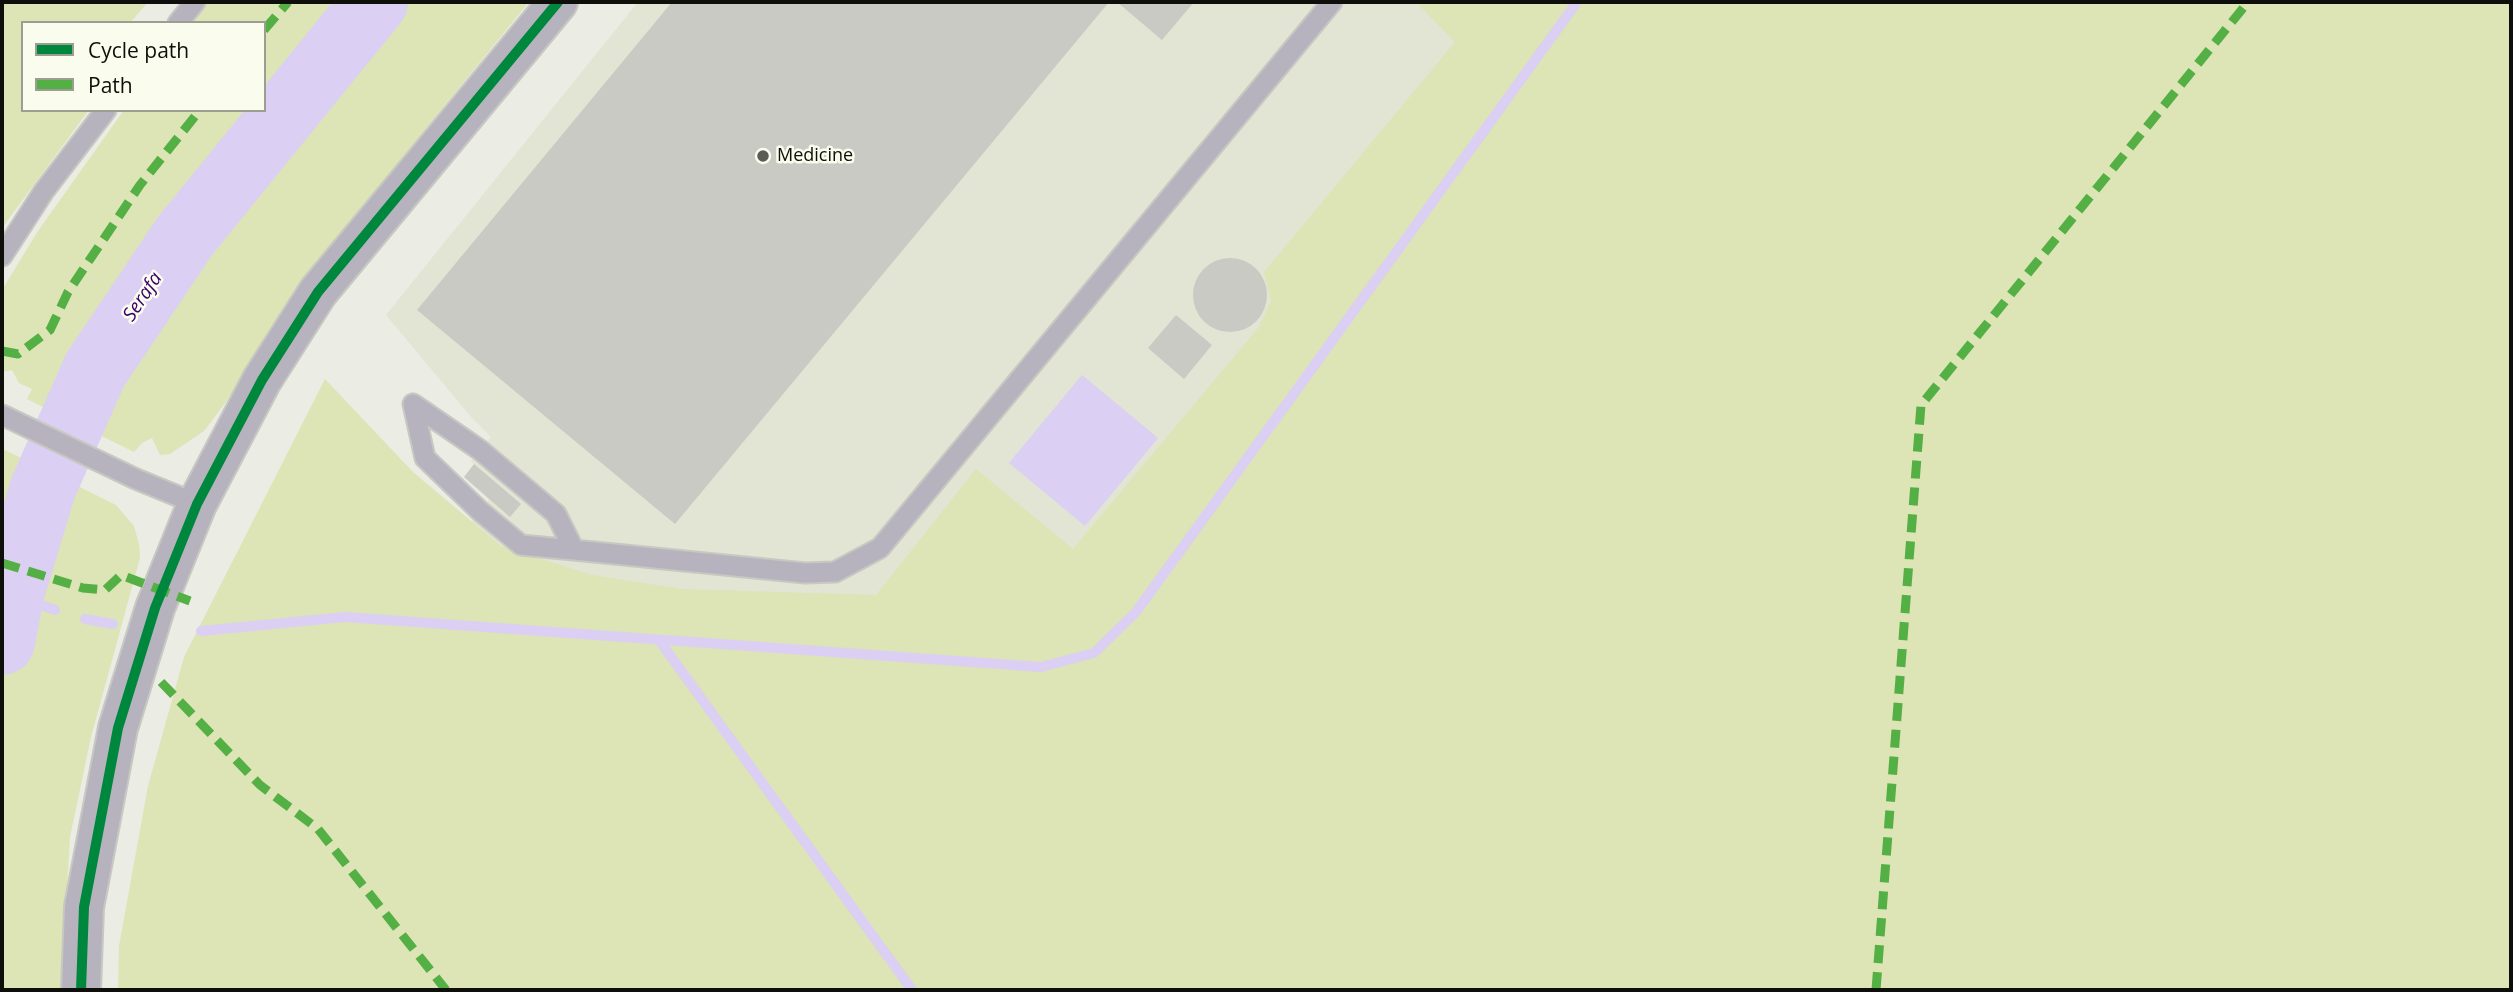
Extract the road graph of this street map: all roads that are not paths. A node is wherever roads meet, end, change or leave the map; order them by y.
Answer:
1 (195, 2) edge
2 (558, 2) edge
3 (1332, 2) edge
4 (180, 21) edge
5 (104, 112) edge
6 (2, 256) edge
7 (2, 415) edge
8 (197, 504) junction
9 (574, 550) junction
10 (81, 990) edge

1 - 4 lane
2 - 8 street
3 - 9 lane
5 - 6 lane
7 - 8 lane
8 - 10 street
9 - 9 lane

